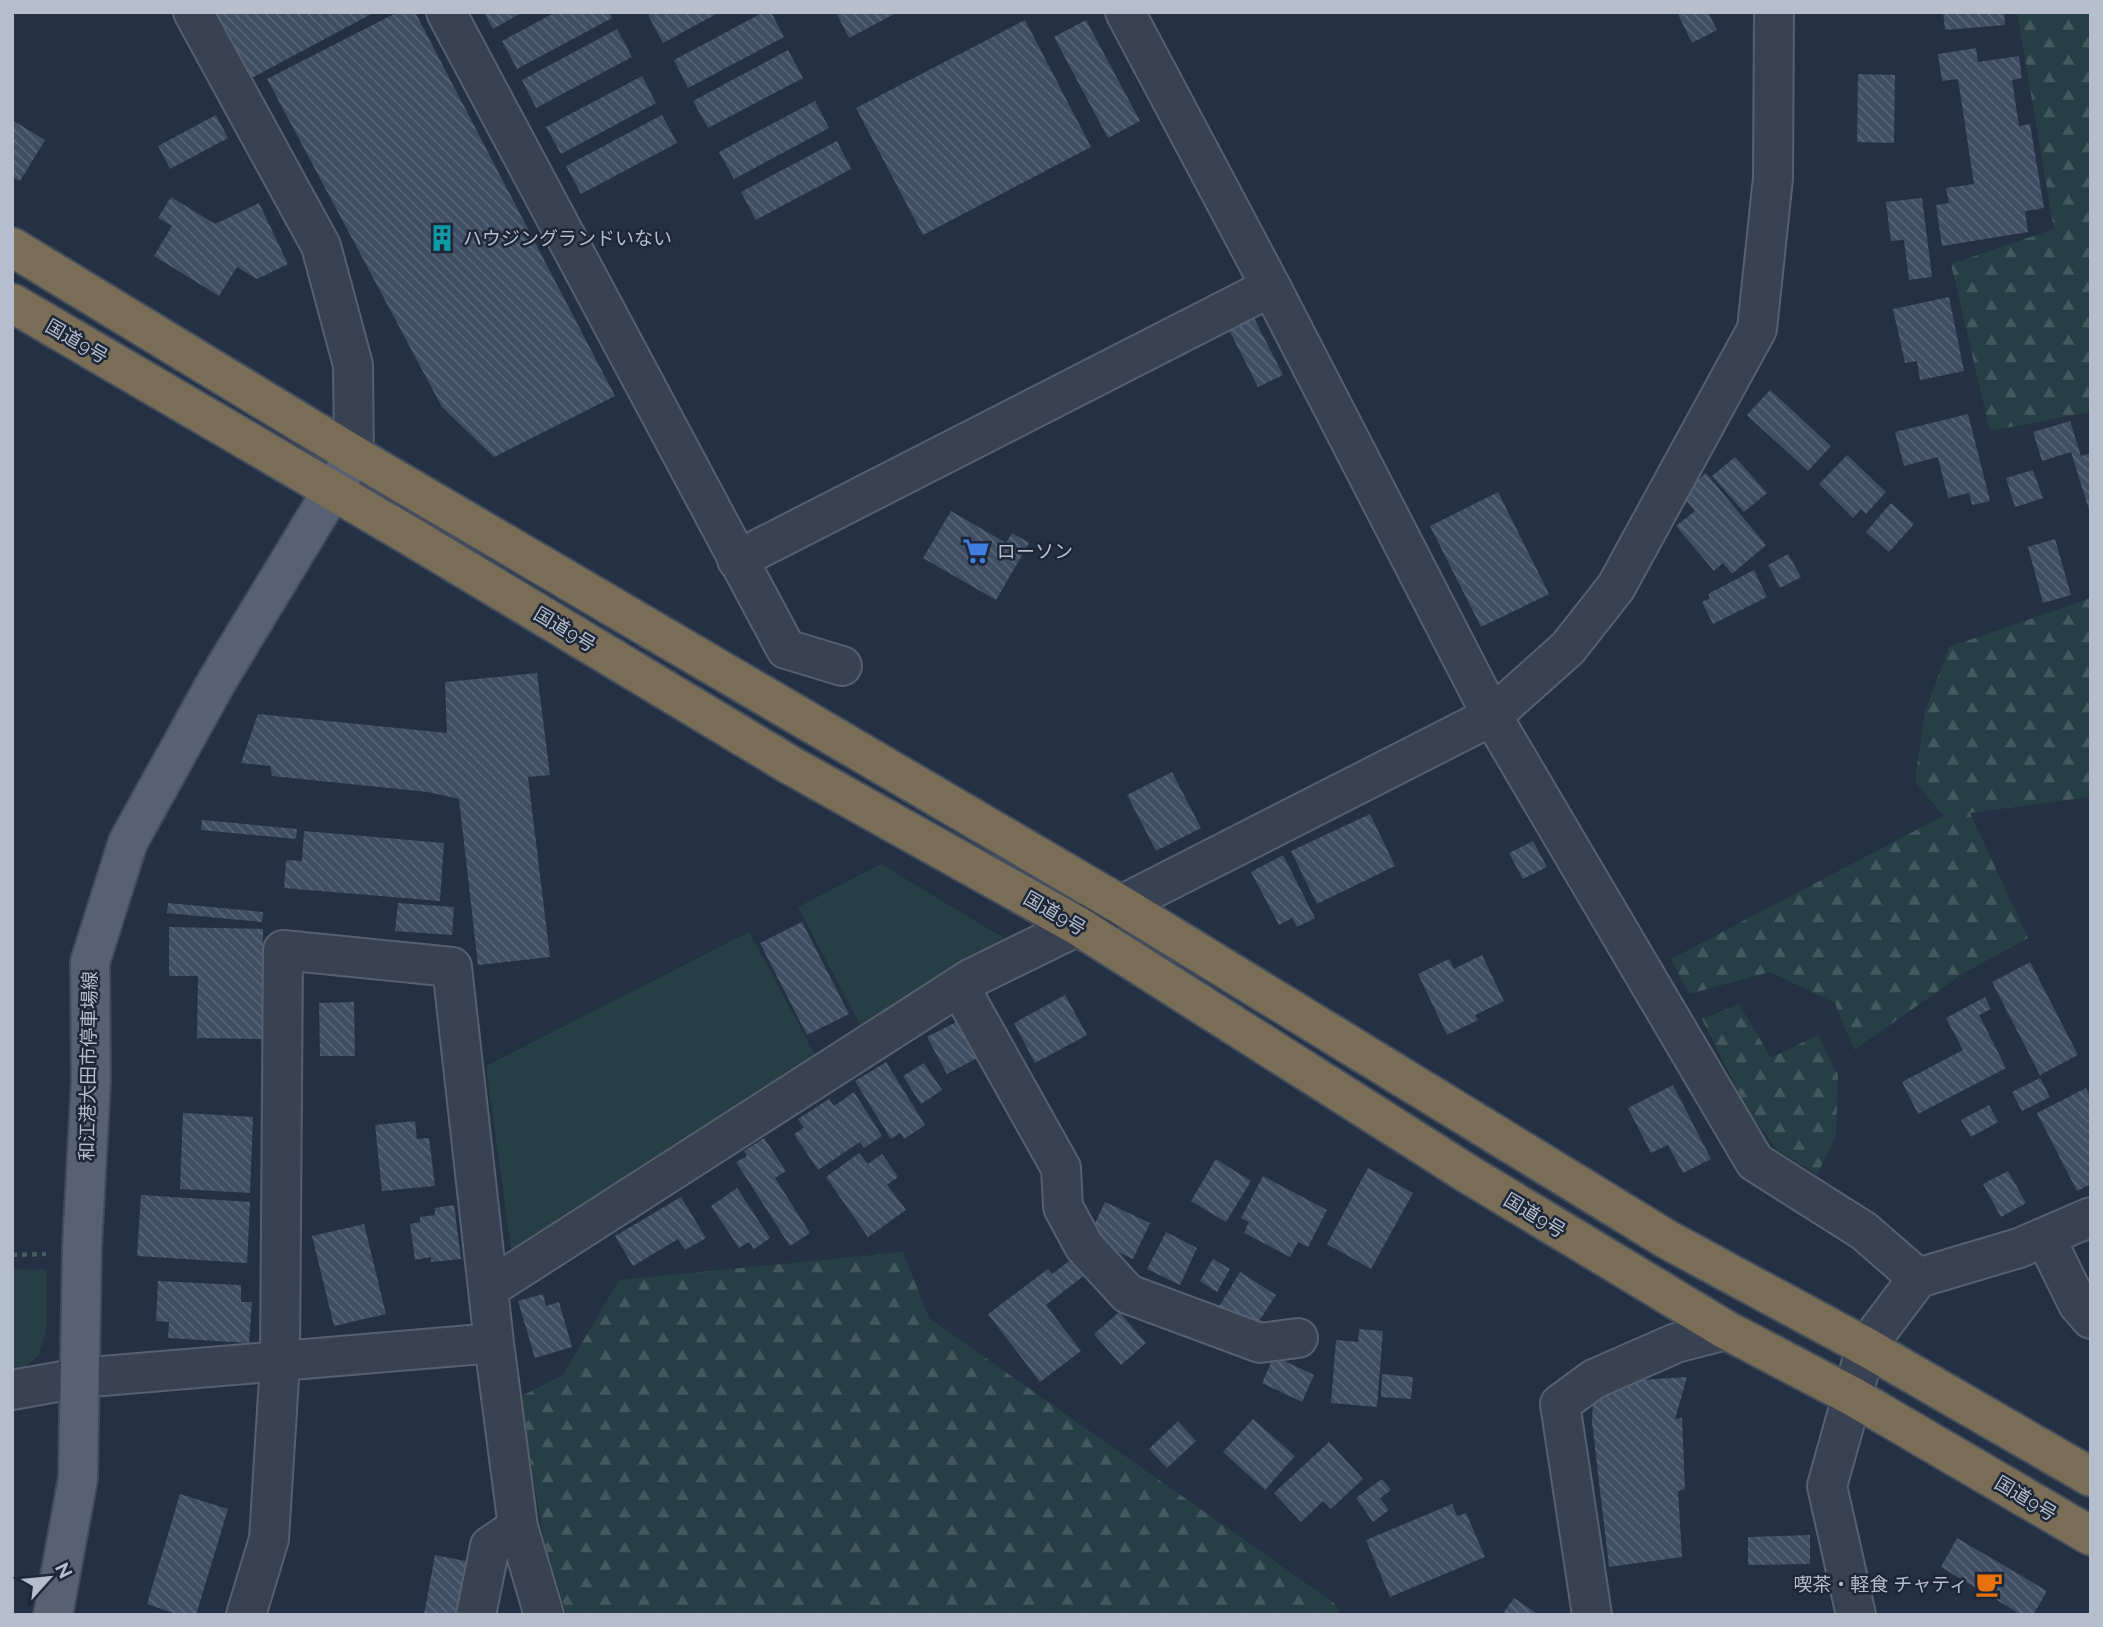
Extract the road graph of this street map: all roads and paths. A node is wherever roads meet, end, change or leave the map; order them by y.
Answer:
1 (193, 12) edge
2 (446, 12) edge
3 (1125, 12) edge
4 (1774, 12) edge
5 (12, 247) edge
6 (1271, 287) junction
7 (12, 303) edge
8 (354, 455) junction
9 (333, 492) junction
10 (737, 560) junction
11 (842, 666) dead end
12 (1492, 716) junction
13 (1121, 905) junction
14 (1078, 926) junction
15 (960, 986) junction
16 (2091, 1217) edge
17 (2045, 1237) junction
18 (53, 1254) dead end
19 (12, 1255) edge
20 (1918, 1278) junction
21 (488, 1289) junction
22 (2091, 1319) edge
23 (1726, 1330) junction
24 (1298, 1338) dead end
25 (494, 1343) junction
26 (1866, 1347) junction
27 (280, 1362) junction
28 (79, 1378) junction
29 (12, 1390) edge
30 (1852, 1396) junction
31 (2091, 1477) edge
32 (518, 1527) junction
33 (2091, 1536) edge
34 (53, 1615) edge
35 (246, 1615) edge
36 (476, 1615) edge
37 (544, 1615) edge
38 (1592, 1615) edge
39 (1856, 1615) edge

1 - 8 street
2 - 10 street
3 - 6 street
4 - 12 street
5 - 8 highway, 国道9号
6 - 10 street
6 - 12 street
7 - 9 highway, 国道9号
8 - 9 main road, 和江港大田市停車場線
8 - 13 highway, 国道9号
9 - 14 highway, 国道9号
9 - 28 main road, 和江港大田市停車場線
10 - 11 street
12 - 13 street
12 - 20 street
13 - 14 street
13 - 26 highway, 国道9号
14 - 15 street
14 - 23 highway, 国道9号
15 - 21 street
15 - 24 street
16 - 17 street
17 - 20 street
17 - 22 street
18 - 19 path
20 - 26 street
21 - 25 street
21 - 27 street
23 - 30 highway, 国道9号
23 - 38 street
25 - 27 street
25 - 32 street
26 - 30 street
26 - 31 highway, 国道9号
27 - 28 street
27 - 35 street
28 - 29 street
28 - 34 main road, 和江港大田市停車場線
30 - 33 highway, 国道9号
30 - 39 street
32 - 36 street
32 - 37 street

